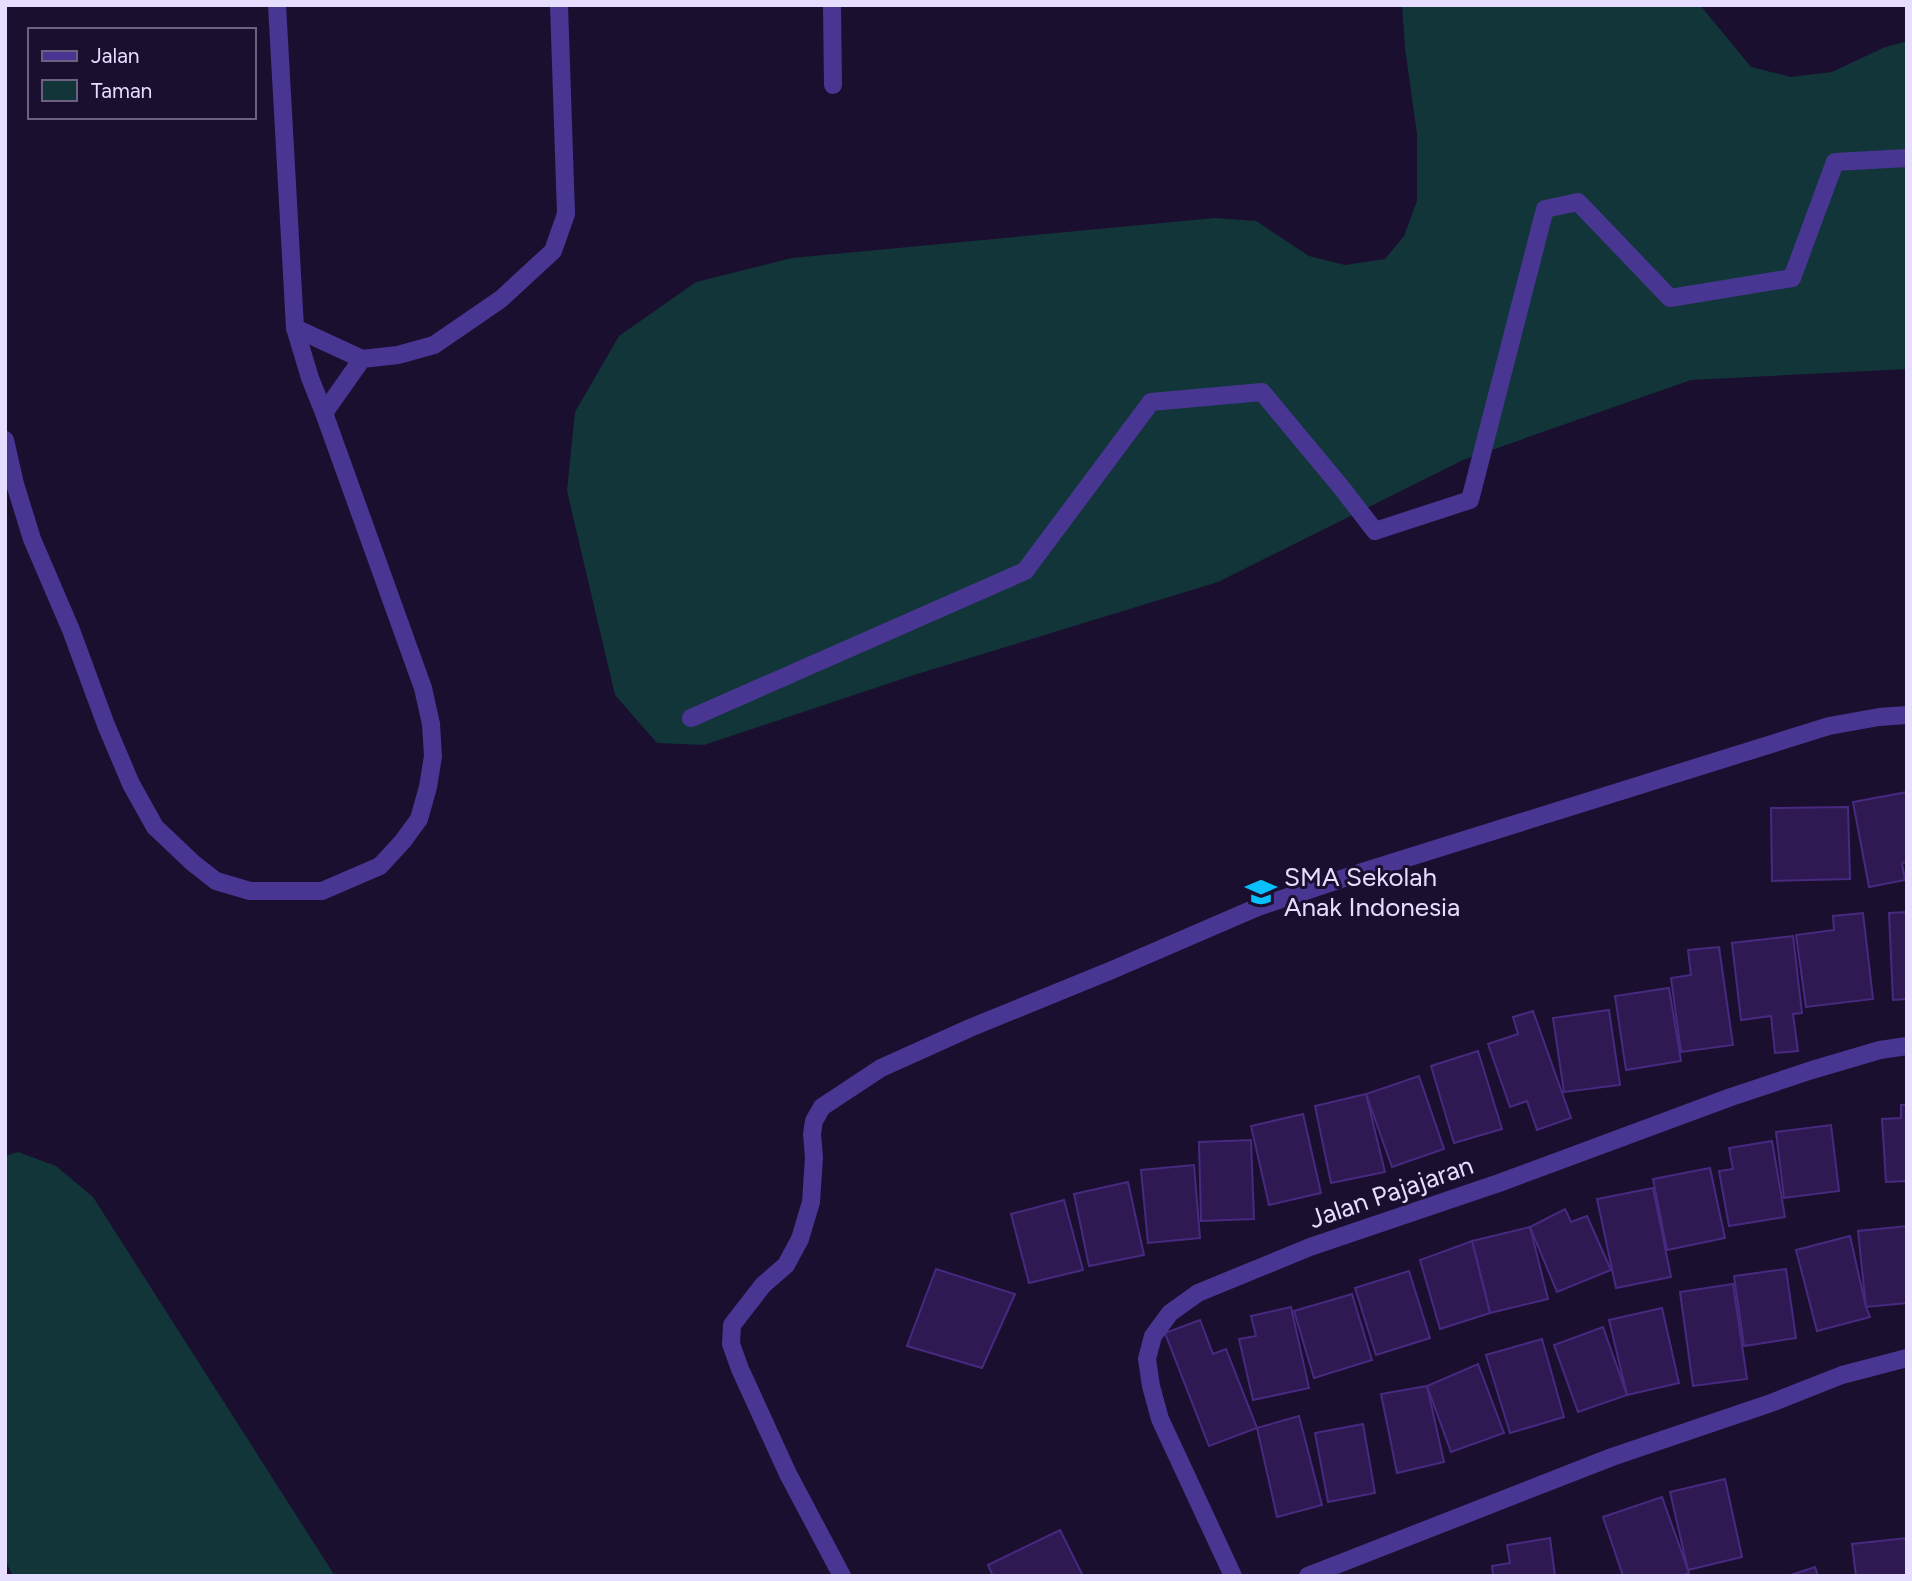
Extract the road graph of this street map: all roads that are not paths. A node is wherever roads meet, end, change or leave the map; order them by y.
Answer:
1 (277, 5) edge
2 (559, 5) edge
3 (832, 5) edge
4 (833, 85) dead end
5 (1907, 158) edge
6 (295, 328) junction
7 (362, 359) junction
8 (324, 413) junction
9 (5, 440) edge
10 (1907, 715) edge
11 (691, 718) dead end
12 (1907, 1046) edge
13 (1907, 1358) edge
14 (842, 1576) edge
15 (1233, 1576) edge
16 (1308, 1576) edge

1 - 6 street
2 - 7 street
3 - 4 street
5 - 11 street
6 - 7 street
6 - 8 street
7 - 8 street
8 - 9 street
10 - 14 street
12 - 15 street, Jalan Pajajaran
13 - 16 street

